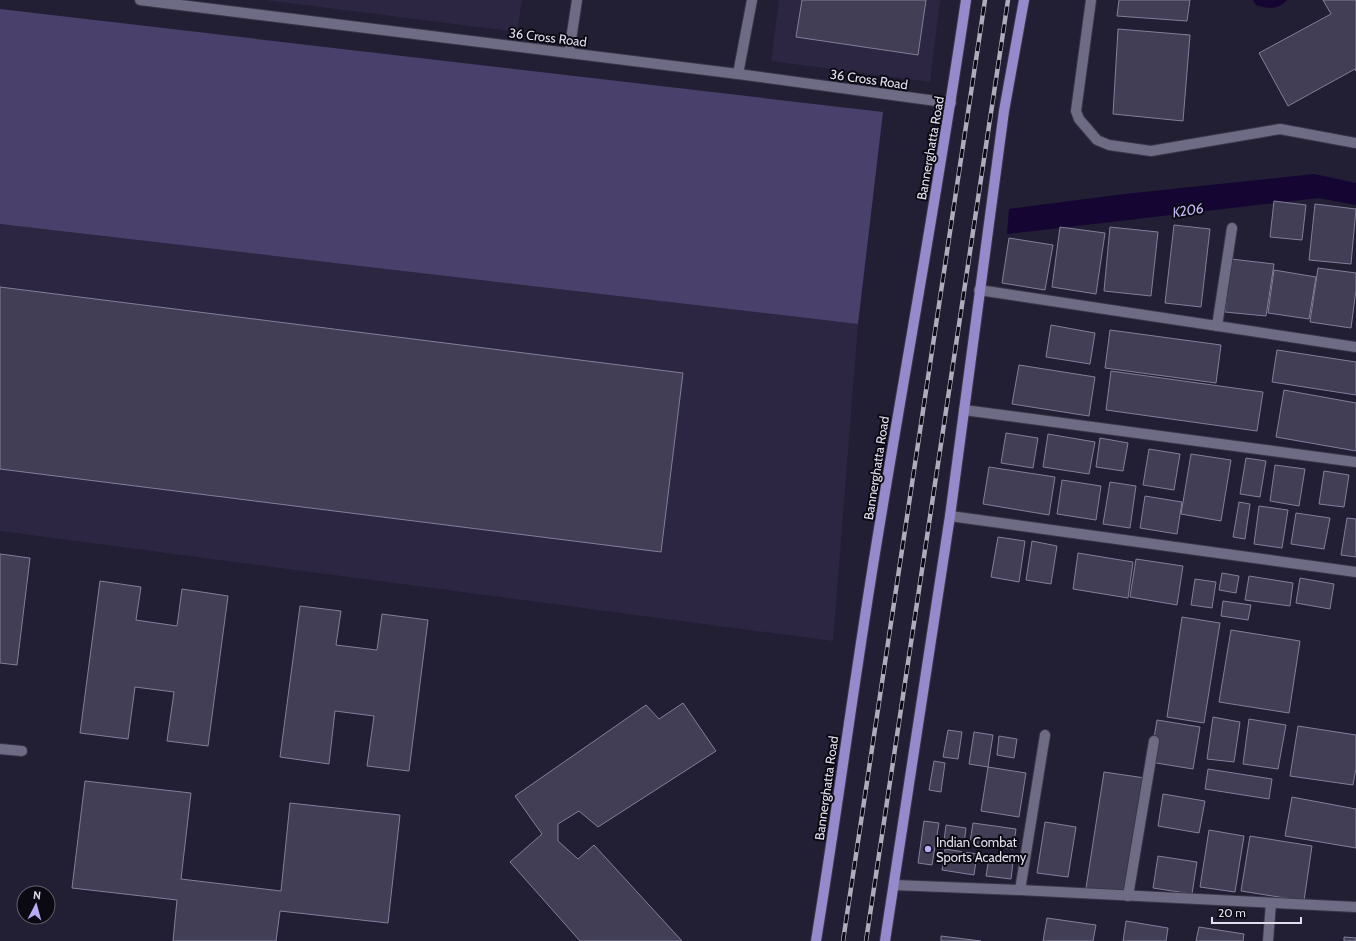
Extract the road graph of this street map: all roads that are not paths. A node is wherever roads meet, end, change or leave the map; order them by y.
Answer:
1 (140, 0) edge
2 (577, 0) edge
3 (752, 0) edge
4 (966, 0) edge
5 (1024, 0) edge
6 (1091, 0) edge
7 (569, 53) junction
8 (738, 74) junction
9 (951, 103) junction
10 (1356, 143) edge
11 (1232, 228) dead end
12 (979, 290) junction
13 (1217, 326) junction
14 (1356, 347) edge
15 (964, 410) junction
16 (1356, 462) edge
17 (950, 516) junction
18 (1356, 572) edge
19 (1045, 735) dead end
20 (1154, 741) dead end
21 (0, 749) edge
22 (22, 751) dead end
23 (894, 885) junction
24 (1020, 890) junction
25 (1128, 896) junction
26 (1271, 903) junction
27 (1356, 907) edge
28 (816, 941) edge
29 (885, 941) edge
30 (1268, 941) edge

1 - 7 street, 36 Cross Road
2 - 7 street
3 - 8 street
4 - 9 main road, Bannerghatta Road
5 - 12 main road
6 - 10 street
7 - 8 street, 36 Cross Road
8 - 9 street, 36 Cross Road
9 - 28 main road, Bannerghatta Road
11 - 13 street
12 - 13 street
12 - 15 main road
13 - 14 street
15 - 16 street
15 - 17 main road
17 - 18 street
17 - 23 main road
19 - 24 street
20 - 25 street
21 - 22 street
23 - 24 street
23 - 29 main road
24 - 25 street
25 - 26 street
26 - 27 street
26 - 30 street

